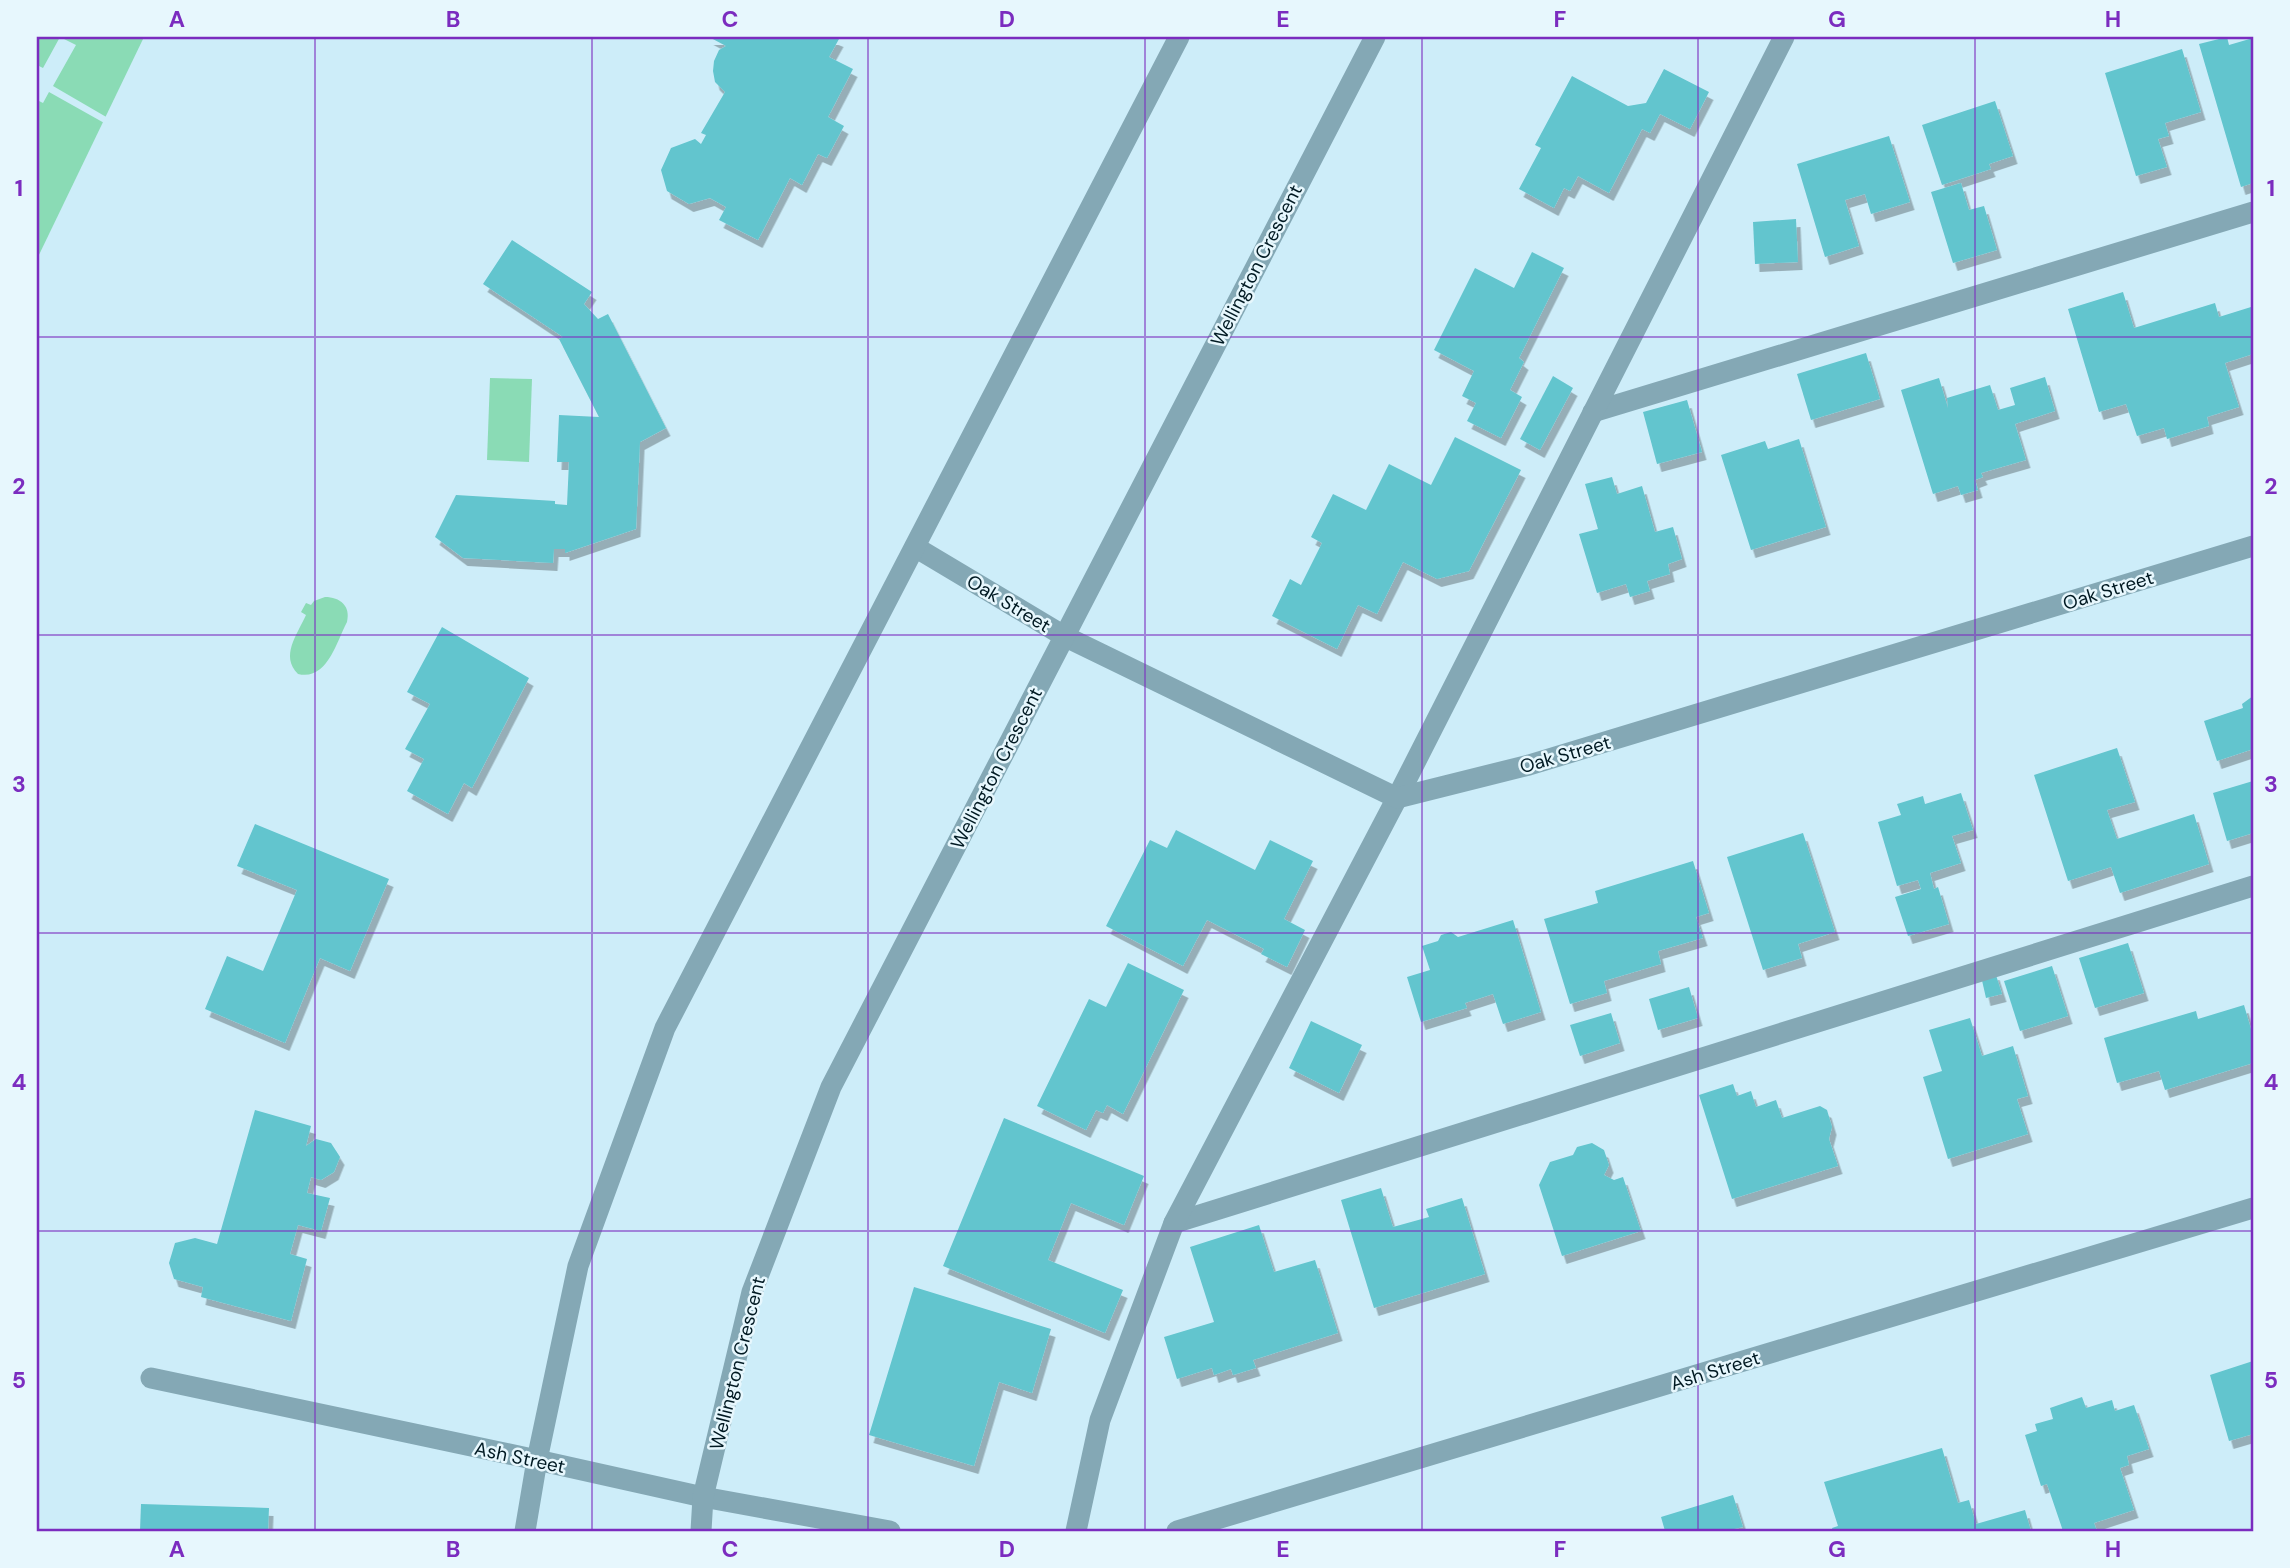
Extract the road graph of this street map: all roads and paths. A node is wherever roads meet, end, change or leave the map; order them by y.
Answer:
1 (1179, 37) edge
2 (1375, 37) edge
3 (1784, 37) edge
4 (2253, 212) edge
5 (1593, 412) junction
6 (2253, 546) edge
7 (915, 547) junction
8 (1064, 636) junction
9 (1397, 799) junction
10 (2253, 886) edge
11 (2253, 1208) edge
12 (1174, 1223) junction
13 (151, 1378) dead end
14 (537, 1460) junction
15 (703, 1497) junction
16 (525, 1531) edge
17 (701, 1531) edge
18 (890, 1531) edge
19 (1076, 1531) edge
20 (1177, 1531) edge

1 - 7 street
2 - 8 street, Wellington Crescent
3 - 5 street
4 - 5 street
5 - 9 street
6 - 9 street, Oak Street
7 - 8 street, Oak Street
7 - 14 street
8 - 9 street, Oak Street
8 - 15 street, Wellington Crescent
9 - 12 street
10 - 12 street
11 - 20 street, Ash Street
12 - 19 street
13 - 14 street, Ash Street
14 - 15 street, Ash Street
14 - 16 street
15 - 17 street, Wellington Crescent
15 - 18 street, Ash Street

